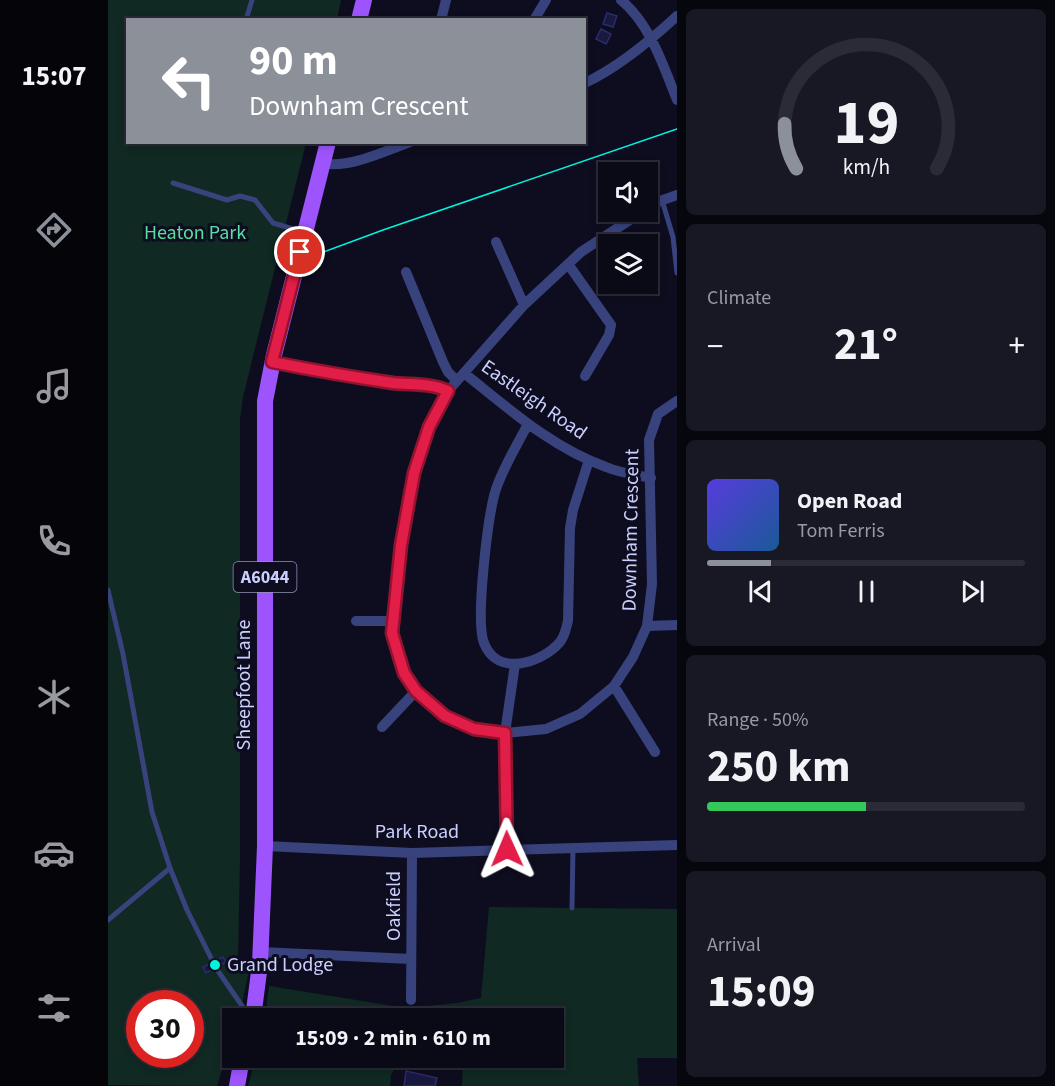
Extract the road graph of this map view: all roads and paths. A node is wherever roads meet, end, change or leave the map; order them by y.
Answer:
1 (252, 0) edge
2 (364, 0) edge
3 (446, 0) edge
4 (546, 0) edge
5 (621, 0) edge
6 (677, 16) edge
7 (247, 18) edge
8 (360, 18) edge
9 (442, 18) edge
10 (535, 18) edge
11 (650, 40) junction
12 (586, 82) edge
13 (677, 100) edge
14 (328, 144) edge
15 (404, 144) edge
16 (323, 163) junction
17 (173, 183) dead end
18 (677, 195) edge
19 (662, 200) junction
20 (658, 202) edge
21 (625, 222) edge
22 (305, 232) junction
23 (496, 242) dead end
24 (568, 264) junction
25 (406, 272) dead end
26 (677, 273) edge
27 (524, 305) junction
28 (272, 362) junction
29 (585, 376) dead end
30 (460, 377) junction
31 (448, 391) junction
32 (677, 401) edge
33 (528, 424) junction
34 (589, 460) junction
35 (651, 478) junction
36 (108, 590) edge
37 (356, 621) dead end
38 (392, 621) junction
39 (677, 625) edge
40 (647, 626) junction
41 (514, 664) junction
42 (614, 686) junction
43 (416, 691) junction
44 (382, 727) dead end
45 (505, 733) junction
46 (655, 752) dead end
47 (677, 845) edge
48 (265, 846) junction
49 (573, 847) junction
50 (507, 849) junction
51 (412, 852) junction
52 (170, 868) junction
53 (572, 908) dead end
54 (108, 920) edge
55 (261, 952) junction
56 (411, 959) junction
57 (411, 1000) dead end
58 (243, 1008) edge
59 (253, 1008) edge

1 - 7 lane
2 - 8 main road
3 - 9 street
4 - 10 street
5 - 11 street
6 - 11 street
11 - 12 street
11 - 13 street
14 - 16 main road, Sheepfoot Lane / A6044
15 - 16 street
16 - 22 main road, Sheepfoot Lane / A6044
17 - 22 lane
18 - 19 street
19 - 20 street
19 - 26 lane
21 - 24 street, Downham Crescent
22 - 28 main road, Sheepfoot Lane / A6044
23 - 27 street
24 - 27 street, Downham Crescent
24 - 29 street
25 - 30 street, Eastleigh Road
27 - 30 street, Downham Crescent
28 - 31 street
28 - 48 main road, Sheepfoot Lane / A6044
30 - 31 street, Downham Crescent
30 - 33 street, Eastleigh Road
31 - 38 street, Downham Crescent
32 - 35 street, Downham Crescent
33 - 34 street, Eastleigh Road
33 - 41 street
34 - 35 street, Eastleigh Road
34 - 41 street
35 - 40 street, Downham Crescent
36 - 52 lane
37 - 38 street
38 - 43 street, Downham Crescent
39 - 40 street
40 - 42 street, Downham Crescent
41 - 45 street
42 - 45 street, Downham Crescent
42 - 46 street
43 - 44 street
43 - 45 street, Downham Crescent
45 - 50 street
47 - 49 street, Park Road
48 - 51 street, Park Road
48 - 55 main road, Sheepfoot Lane / A6044
49 - 50 street, Park Road
49 - 53 lane
50 - 51 street, Park Road
51 - 56 street, Oakfield
52 - 54 lane
52 - 58 lane
55 - 56 street
55 - 59 main road, Sheepfoot Lane / A6044
56 - 57 street, Oakfield

